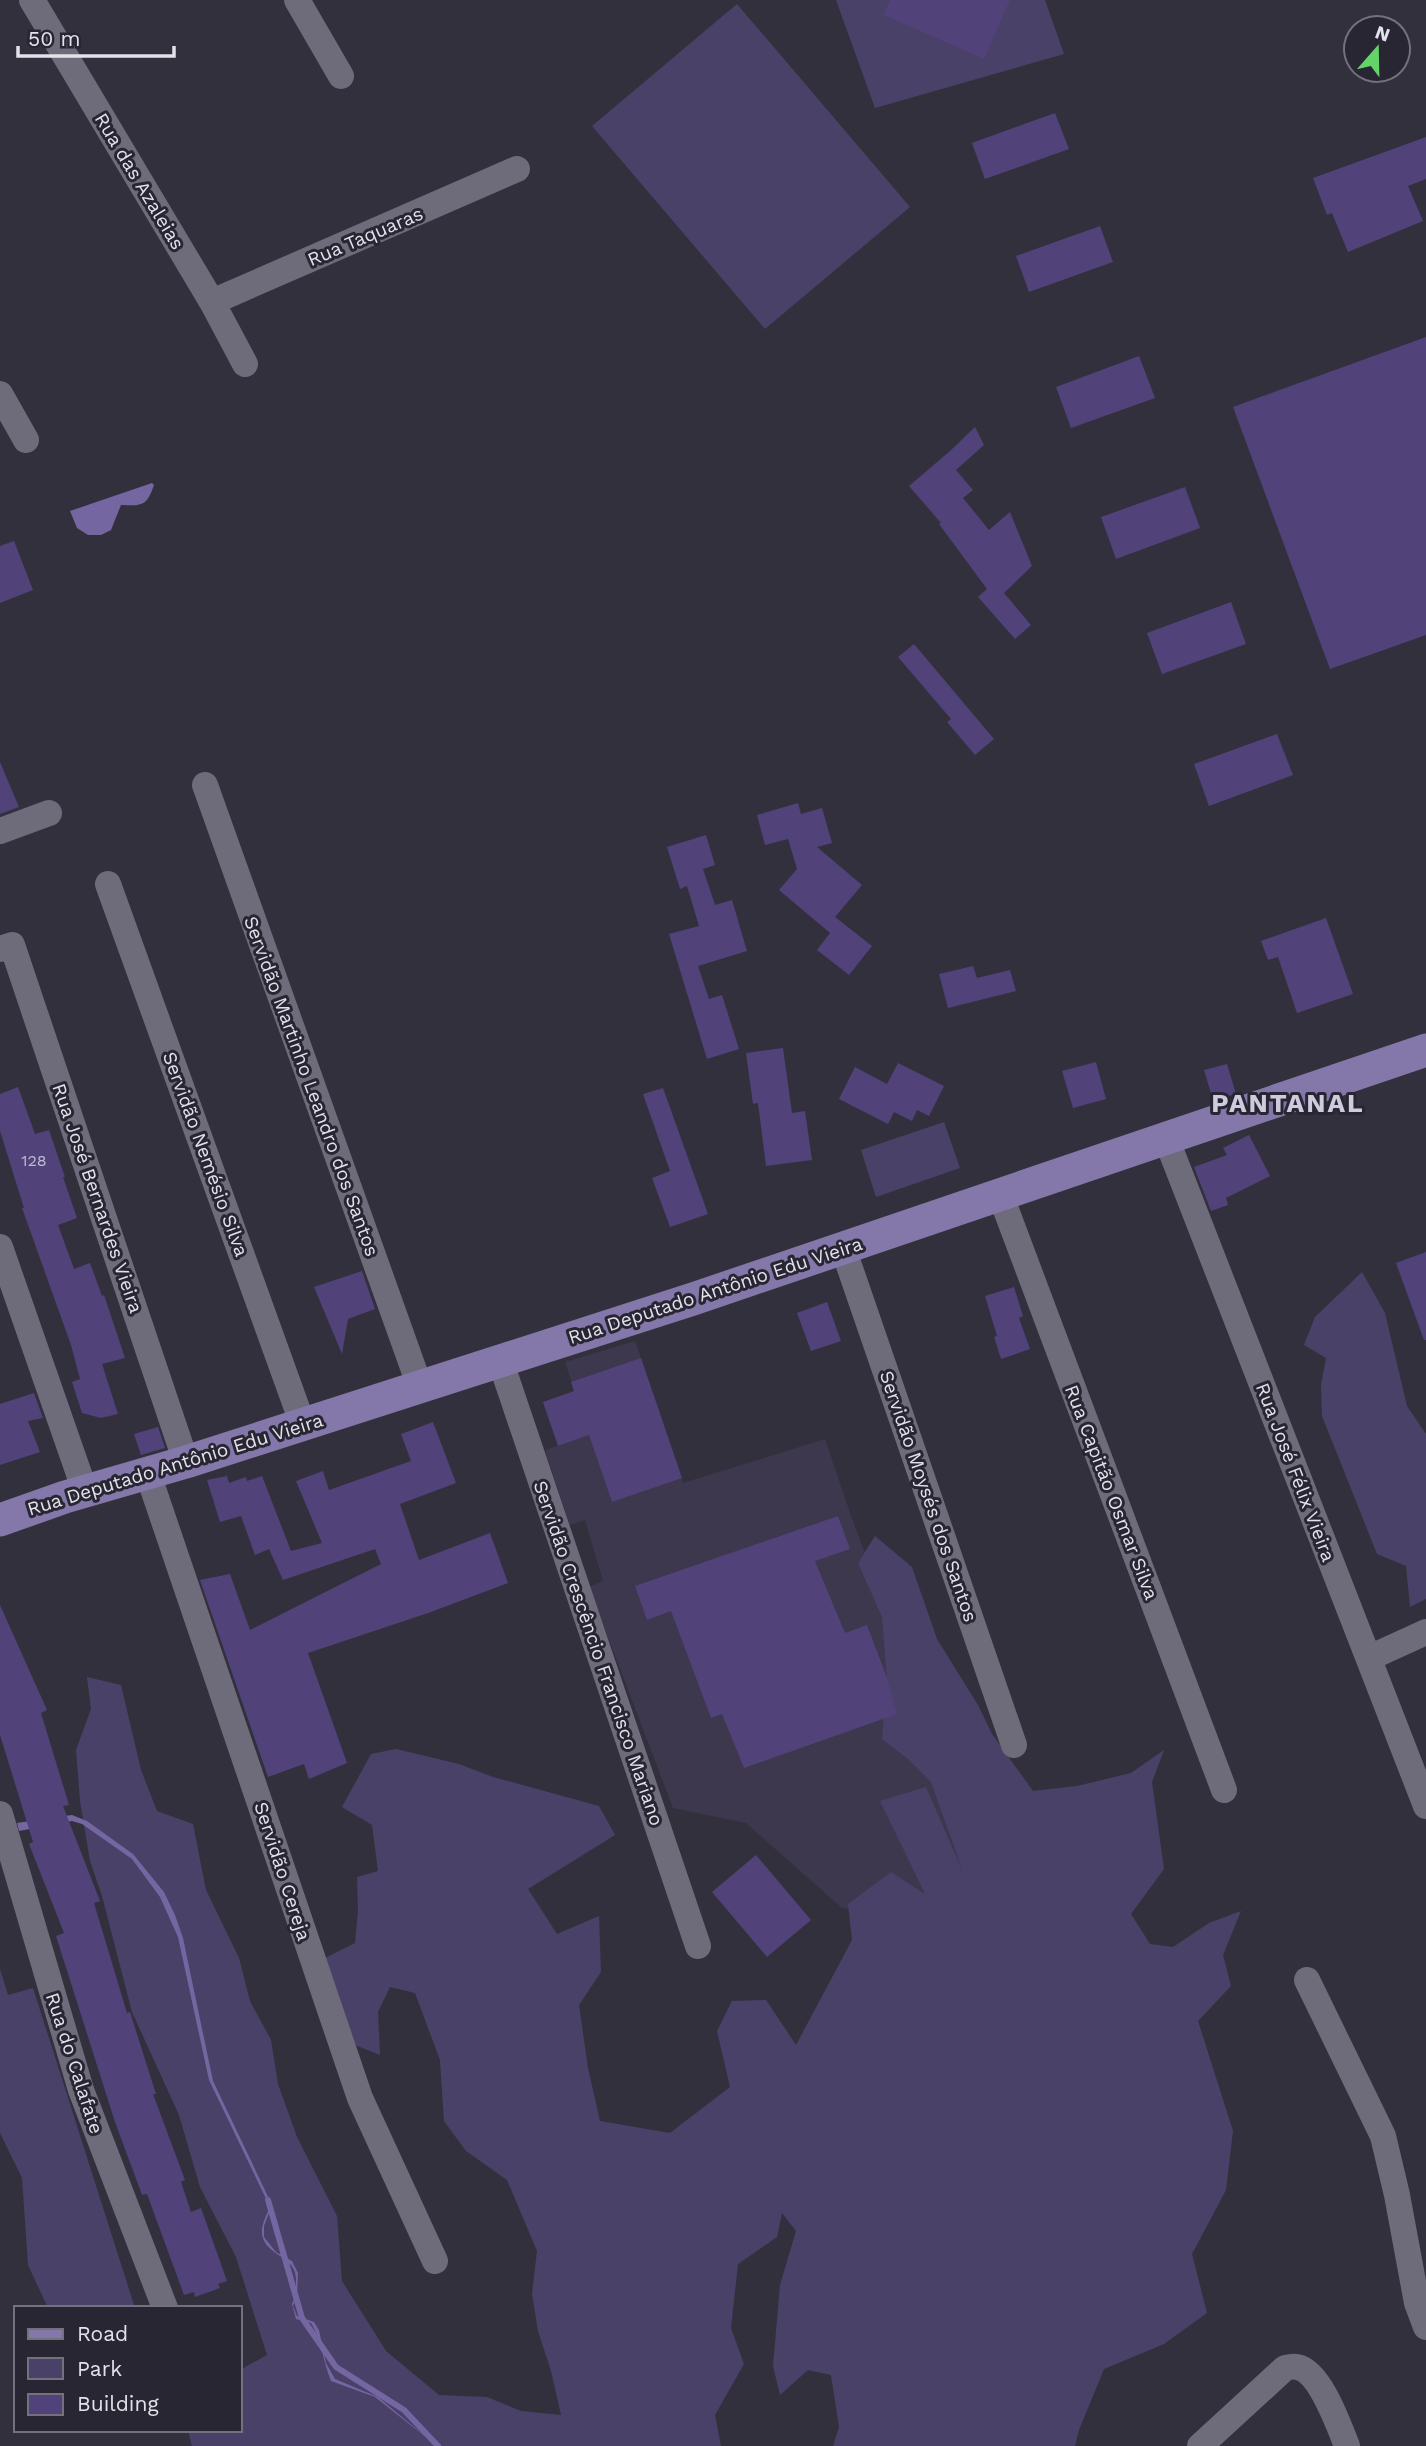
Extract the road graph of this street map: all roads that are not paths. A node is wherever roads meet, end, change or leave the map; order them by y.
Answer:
1 (32, 0) edge
2 (297, 0) edge
3 (341, 76) dead end
4 (517, 169) dead end
5 (212, 302) junction
6 (245, 365) dead end
7 (0, 394) edge
8 (26, 440) dead end
9 (205, 786) dead end
10 (48, 813) dead end
11 (0, 831) edge
12 (108, 884) dead end
13 (0, 949) edge
14 (1426, 1050) edge
15 (1166, 1138) junction
16 (1000, 1195) junction
17 (0, 1247) edge
18 (843, 1248) junction
19 (500, 1360) junction
20 (420, 1387) junction
21 (303, 1425) junction
22 (186, 1462) junction
23 (148, 1474) junction
24 (85, 1491) junction
25 (0, 1520) edge
26 (1426, 1632) edge
27 (1369, 1657) junction
28 (1014, 1745) dead end
29 (1224, 1790) dead end
30 (1426, 1806) edge
31 (0, 1814) edge
32 (698, 1946) dead end
33 (1307, 1980) dead end
34 (435, 2261) dead end
35 (164, 2306) edge
36 (1426, 2327) edge
37 (1200, 2446) edge
38 (1347, 2446) edge

1 - 5 street, Rua das Azaleias
2 - 3 street
4 - 5 street, Rua Taquaras
5 - 6 street, Rua das Azaleias
7 - 8 street
9 - 20 street, Servidão Martinho Leandro dos Santos
10 - 11 street
12 - 21 street, Servidão Nemésio Silva
13 - 22 street, Rua José Bernardes Vieira
14 - 15 main road, Rua Deputado Antônio Edu Vieira
15 - 16 main road, Rua Deputado Antônio Edu Vieira
15 - 27 street, Rua José Félix Vieira
16 - 18 main road, Rua Deputado Antônio Edu Vieira
16 - 29 street, Rua Capitão Osmar Silva
17 - 24 street
18 - 19 main road, Rua Deputado Antônio Edu Vieira
18 - 28 street, Servidão Moysés dos Santos
19 - 20 main road, Rua Deputado Antônio Edu Vieira
19 - 32 street, Servidão Crescêncio Francisco Mariano
20 - 21 main road, Rua Deputado Antônio Edu Vieira
21 - 22 main road, Rua Deputado Antônio Edu Vieira
22 - 23 main road, Rua Deputado Antônio Edu Vieira
23 - 24 main road, Rua Deputado Antônio Edu Vieira
23 - 34 street, Servidão Cereja
24 - 25 main road, Rua Deputado Antônio Edu Vieira
26 - 27 street
27 - 30 street, Rua José Félix Vieira
31 - 35 street, Rua do Calafate
33 - 36 street
37 - 38 street

